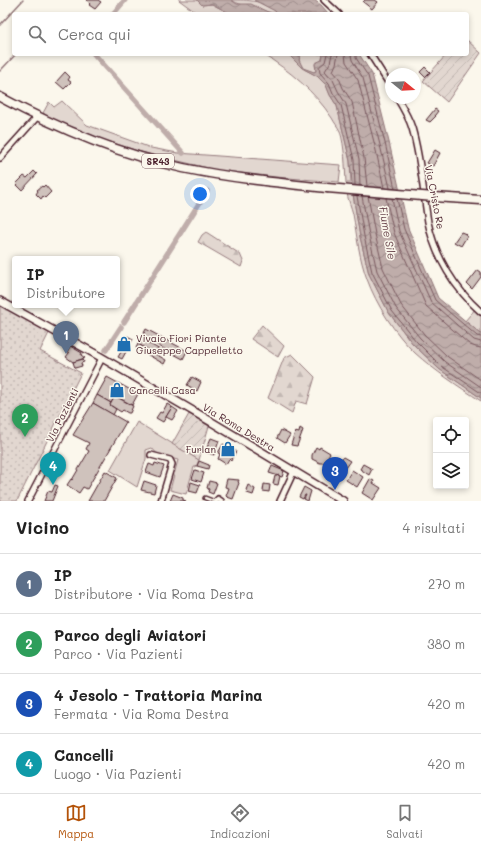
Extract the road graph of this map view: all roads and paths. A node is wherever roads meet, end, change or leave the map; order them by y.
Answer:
1 (324, 0) edge
2 (336, 12) edge
3 (371, 56) edge
4 (385, 78) edge
5 (0, 97) edge
6 (400, 104) edge
7 (37, 117) junction
8 (0, 158) edge
9 (481, 200) edge
10 (0, 296) edge
11 (0, 301) edge
12 (12, 303) edge
13 (12, 307) edge
14 (13, 308) edge
15 (21, 308) edge
16 (481, 312) edge
17 (63, 335) junction
18 (102, 358) junction
19 (151, 455) dead end
20 (294, 471) junction
21 (205, 498) dead end
22 (341, 500) edge
23 (28, 501) edge
24 (161, 501) edge
25 (214, 501) edge
26 (221, 501) edge
27 (280, 501) edge

1 - 2 street
3 - 4 street
5 - 7 main road, SR43
6 - 16 street, Via Cristo Re
7 - 8 street
7 - 9 main road, SR43, bridge
10 - 12 street, Via Roma Destra
11 - 13 street, Via Roma Destra
14 - 17 street, Via Roma Destra
15 - 17 street, Via Roma Destra
17 - 18 street, Via Roma Destra
18 - 20 street, Via Roma Destra
18 - 23 street, Via Pazienti
19 - 24 street
20 - 22 street, Via Roma Destra
20 - 27 street
21 - 25 lane
25 - 26 street

